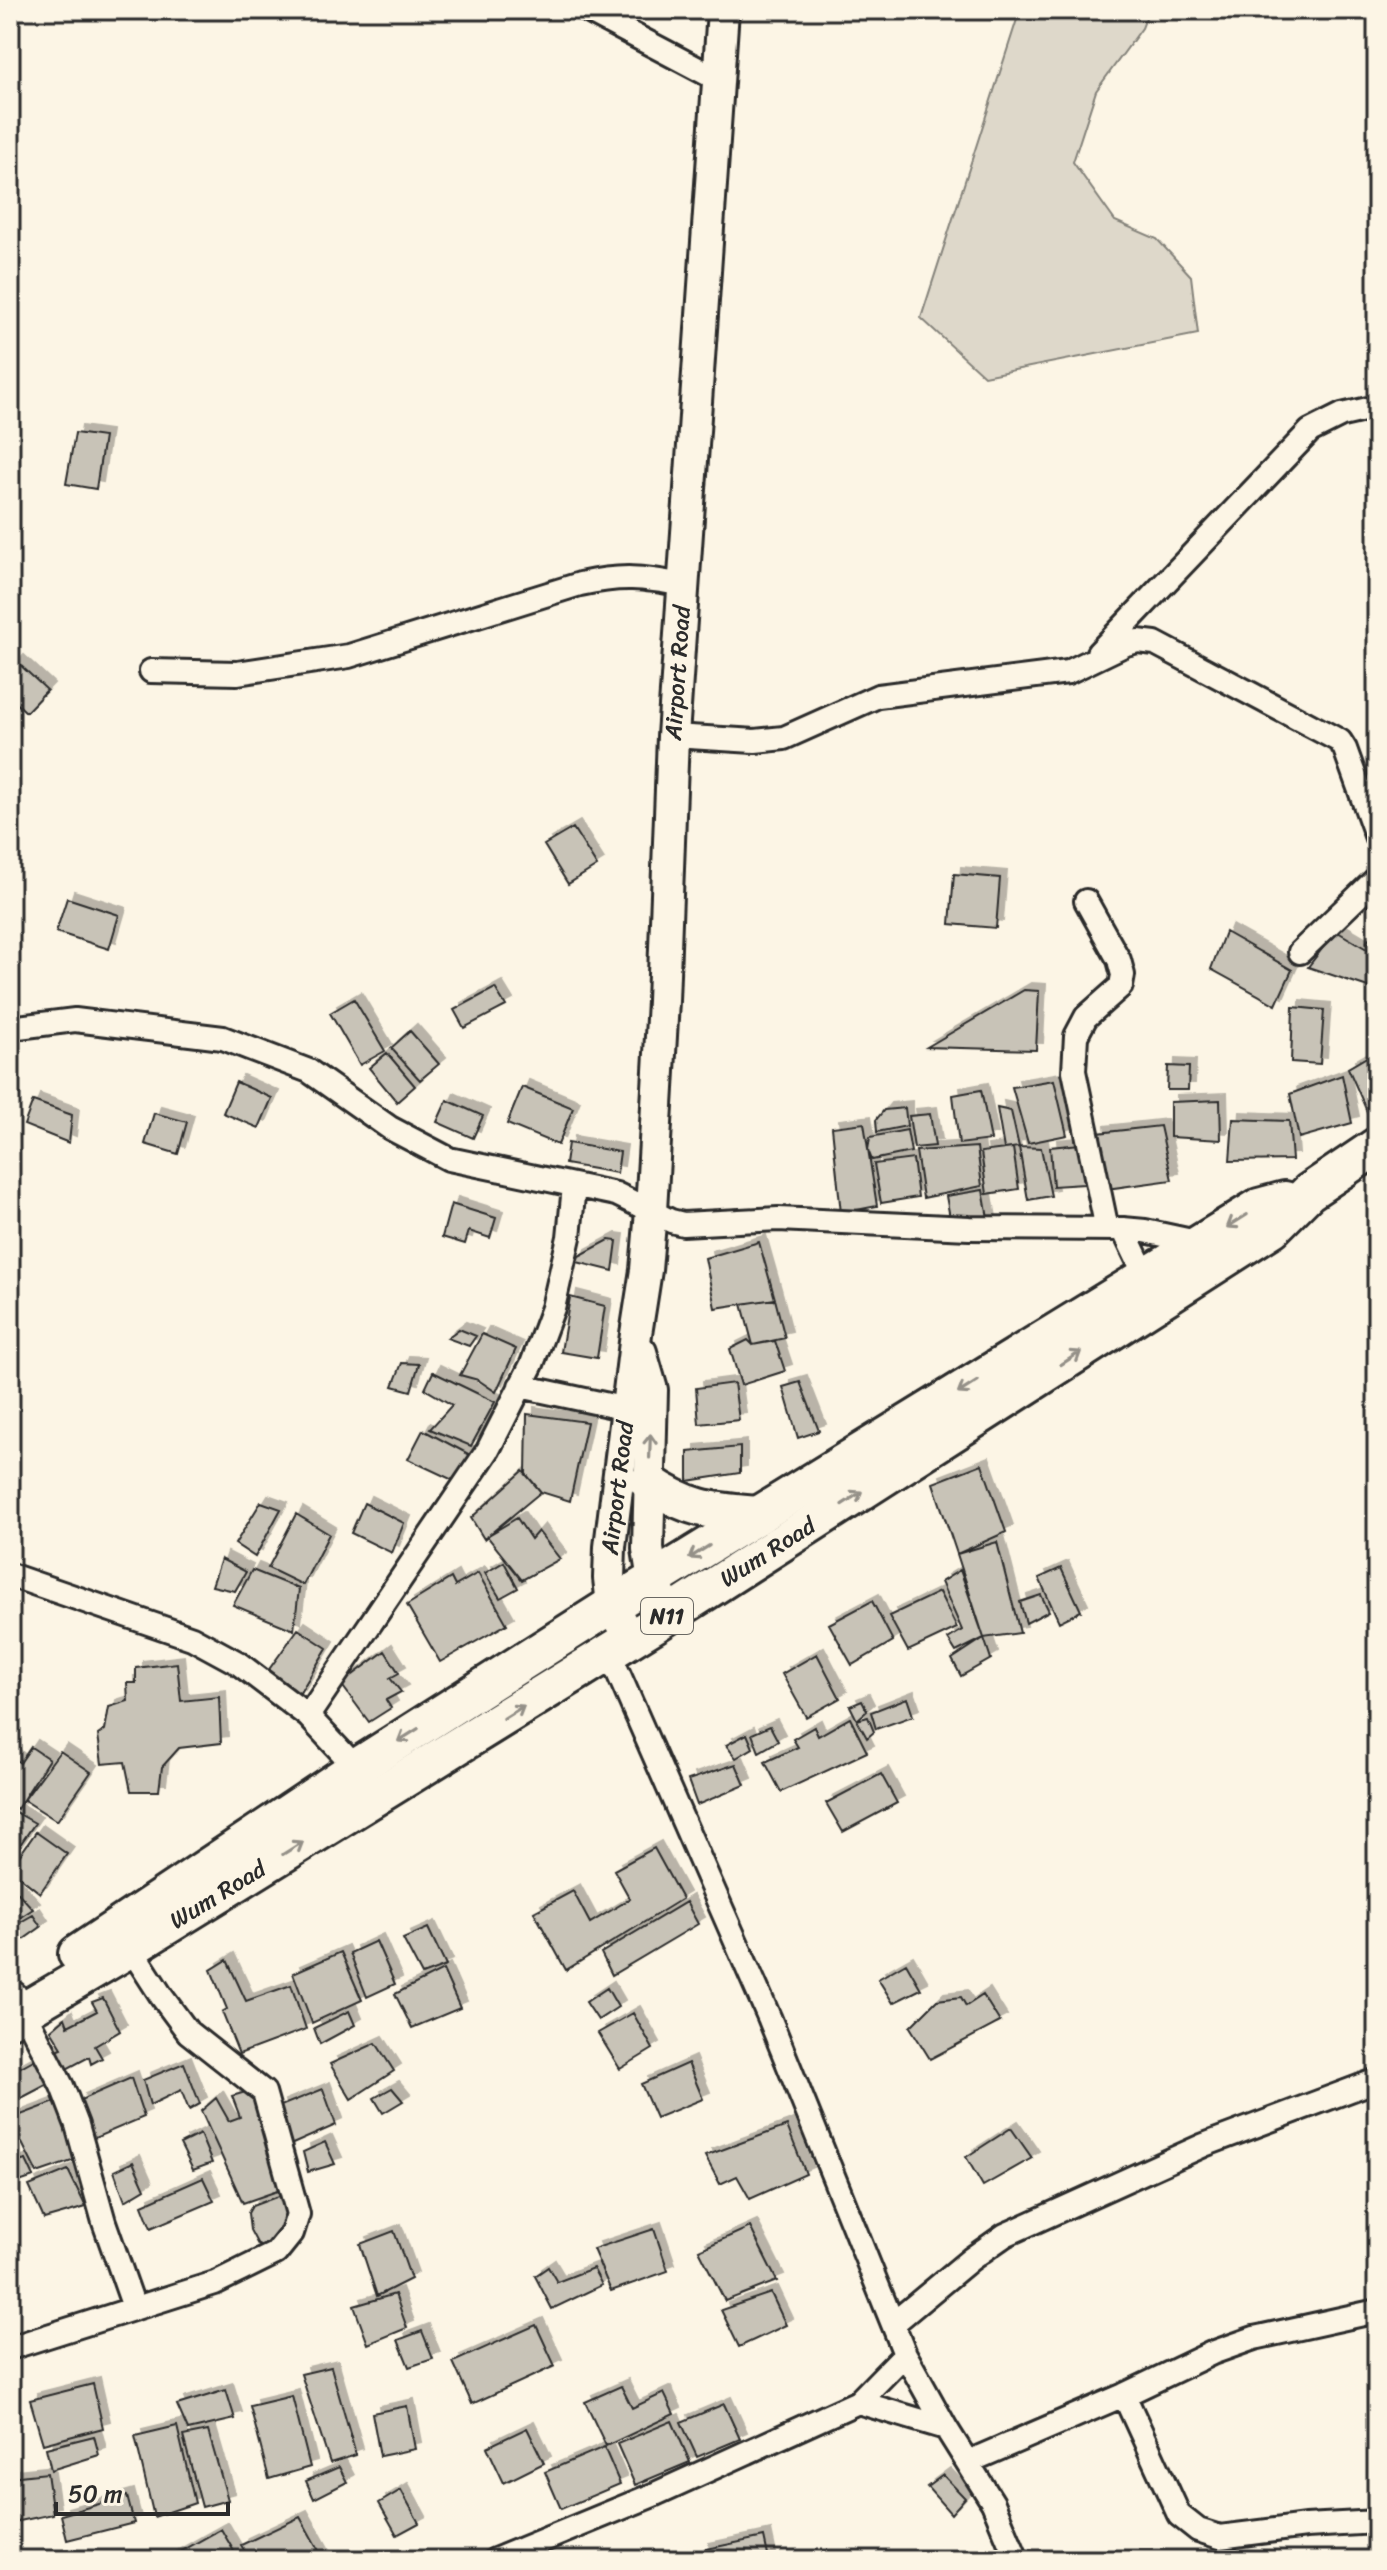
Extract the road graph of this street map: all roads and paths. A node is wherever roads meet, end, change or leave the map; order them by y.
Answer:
1 (586, 10) edge
2 (723, 10) edge
3 (717, 79) junction
4 (1377, 407) edge
5 (684, 585) junction
6 (1086, 666) junction
7 (151, 671) dead end
8 (673, 736) junction
9 (1377, 838) edge
10 (1377, 878) edge
11 (1086, 901) dead end
12 (1300, 952) dead end
13 (10, 1028) edge
14 (1377, 1146) edge
15 (574, 1186) junction
16 (1309, 1192) junction
17 (651, 1211) junction
18 (1115, 1229) junction
19 (1201, 1243) junction
20 (1146, 1277) junction
21 (636, 1334) junction
22 (520, 1386) junction
23 (627, 1409) junction
24 (648, 1482) junction
25 (759, 1515) junction
26 (10, 1575) edge
27 (653, 1580) junction
28 (612, 1605) junction
29 (670, 1614) junction
30 (619, 1646) junction
31 (308, 1716) junction
32 (357, 1767) junction
33 (379, 1795) junction
34 (124, 1937) junction
35 (15, 2005) edge
36 (1377, 2080) edge
37 (134, 2307) junction
38 (1377, 2311) edge
39 (894, 2323) junction
40 (10, 2348) edge
41 (905, 2354) junction
42 (1124, 2395) junction
43 (858, 2402) junction
44 (946, 2428) junction
45 (968, 2462) junction
46 (1377, 2522) edge
47 (495, 2560) edge
48 (1017, 2560) edge

1 - 3 street
2 - 3 main road, Airport Road
3 - 5 main road, Airport Road
4 - 6 street
5 - 7 street
5 - 8 main road, Airport Road
6 - 8 street
6 - 9 street
8 - 17 main road, Airport Road
10 - 12 street
11 - 18 street
13 - 15 street
14 - 16 highway, Wum Road / N11
15 - 17 street
15 - 22 street
16 -> 19 highway, Wum Road / N11
29 -> 16 highway, Wum Road / N11
17 - 18 street
17 - 21 main road, Airport Road
18 - 19 street
18 - 20 street
19 - 20 highway, Wum Road / N11
20 -> 25 highway, Wum Road / N11
21 - 23 main road, Airport Road
24 -> 21 main road, Airport Road
22 - 23 street
22 - 31 street
23 - 28 main road, Airport Road
24 - 25 highway
24 - 27 main road, Airport Road
25 -> 27 highway, Wum Road / N11
26 - 31 street
27 - 28 highway, Wum Road / N11
27 - 29 main road, Airport Road
28 - 30 main road, Airport Road
28 -> 32 highway, Wum Road / N11
29 - 30 highway, Wum Road / N11
33 -> 30 highway, Wum Road / N11
30 - 39 street
31 - 32 street
32 - 33 street
32 - 34 highway, Wum Road / N11
34 -> 33 highway, Wum Road / N11
34 - 35 highway, Wum Road / N11
34 - 37 street
35 - 37 street
36 - 39 street
37 - 40 street
38 - 42 street
39 - 41 street
41 - 43 street
41 - 44 street
42 - 45 street
42 - 46 street
43 - 44 street
43 - 47 street
44 - 45 street
45 - 48 street

